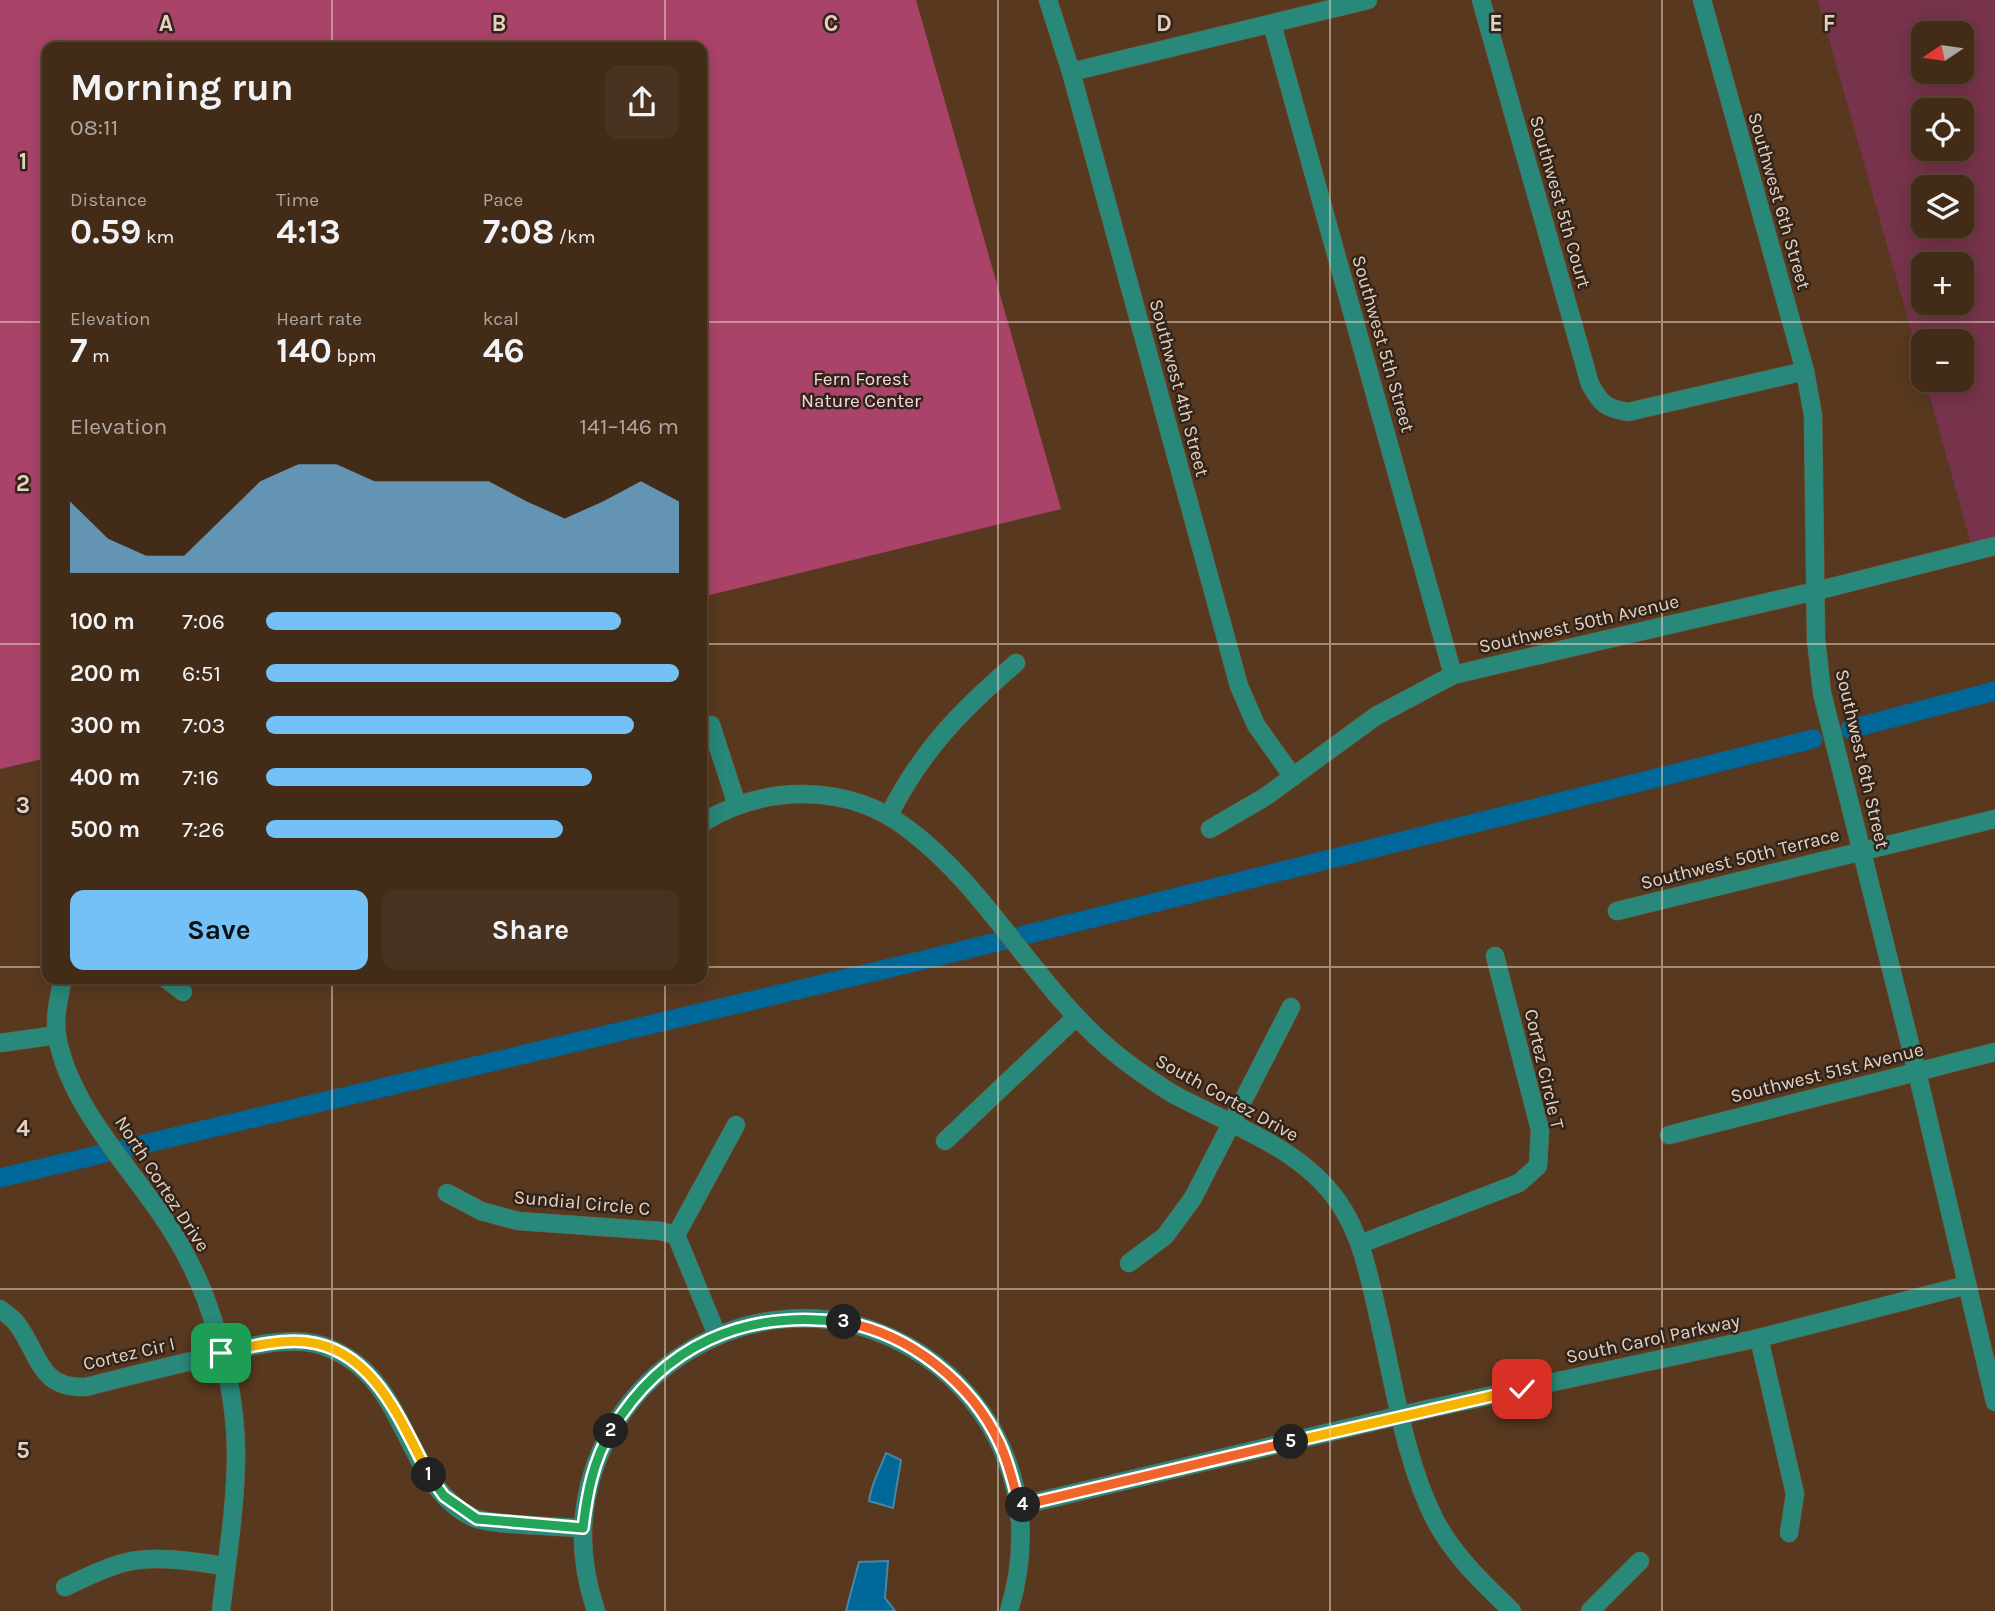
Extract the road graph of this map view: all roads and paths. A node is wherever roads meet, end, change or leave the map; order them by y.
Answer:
1 (1048, 0) edge
2 (1368, 0) edge
3 (1481, 0) edge
4 (1702, 0) edge
5 (1272, 24) junction
6 (1071, 72) junction
7 (1805, 371) junction
8 (1995, 546) edge
9 (1816, 591) junction
10 (1016, 663) dead end
11 (1453, 675) junction
12 (711, 725) dead end
13 (1293, 777) junction
14 (737, 805) junction
15 (889, 815) junction
16 (1995, 819) edge
17 (707, 820) edge
18 (1210, 829) dead end
19 (1862, 851) junction
20 (1617, 911) dead end
21 (1495, 956) dead end
22 (62, 984) edge
23 (173, 984) edge
24 (183, 992) dead end
25 (1291, 1007) dead end
26 (1076, 1017) junction
27 (57, 1035) junction
28 (0, 1043) edge
29 (1995, 1052) edge
30 (1917, 1072) junction
31 (1231, 1124) junction
32 (736, 1125) dead end
33 (1668, 1135) dead end
34 (945, 1141) dead end
35 (447, 1193) dead end
36 (676, 1235) junction
37 (1360, 1244) junction
38 (1129, 1263) dead end
39 (1967, 1285) junction
40 (0, 1309) edge
41 (717, 1335) junction
42 (1759, 1338) junction
43 (221, 1353) junction
44 (1995, 1402) edge
45 (1402, 1416) junction
46 (1019, 1506) junction
47 (583, 1528) junction
48 (1789, 1533) dead end
49 (1640, 1561) dead end
50 (226, 1566) junction
51 (65, 1587) dead end
52 (220, 1611) edge
53 (596, 1611) edge
54 (1009, 1611) edge
55 (1512, 1611) edge
56 (1590, 1611) edge

1 - 6 street, Southwest 4th Street
2 - 5 street
3 - 7 street, Southwest 5th Court
4 - 7 street, Southwest 6th Street
5 - 6 street
5 - 11 street, Southwest 5th Street
6 - 13 street, Southwest 4th Street
7 - 9 street, Southwest 6th Street
8 - 9 street, Southwest 50th Avenue
9 - 11 street, Southwest 50th Avenue
9 - 19 street, Southwest 6th Street
10 - 15 street
11 - 13 street, Southwest 50th Avenue
12 - 14 street
13 - 18 street, Southwest 50th Avenue
14 - 15 street, South Cortez Drive
14 - 17 street, South Cortez Drive
15 - 26 street, South Cortez Drive
16 - 19 street, Southwest 50th Terrace
19 - 20 street, Southwest 50th Terrace
19 - 30 street, Southwest 6th Street
21 - 37 street, Cortez Circle T
22 - 27 street
23 - 24 street
25 - 31 street
26 - 31 street, South Cortez Drive
26 - 34 street
27 - 28 street
27 - 43 street, North Cortez Drive
29 - 30 street, Southwest 51st Avenue
30 - 33 street, Southwest 51st Avenue
30 - 39 street, Southwest 6th Street
31 - 37 street, South Cortez Drive
31 - 38 street
32 - 36 street
35 - 36 street, Sundial Circle C
36 - 41 street
37 - 45 street, South Cortez Drive
39 - 42 street, South Carol Parkway
39 - 44 street, Southwest 6th Street
40 - 43 street, Cortez Cir I
41 - 46 street
41 - 47 street
42 - 45 street, South Carol Parkway
42 - 48 street
43 - 47 street, Cortez Cir I
43 - 50 street, North Cortez Drive
45 - 46 street, South Carol Parkway
45 - 55 street, South Cortez Drive
46 - 54 street
47 - 53 street
49 - 56 street
50 - 51 street
50 - 52 street, North Cortez Drive

